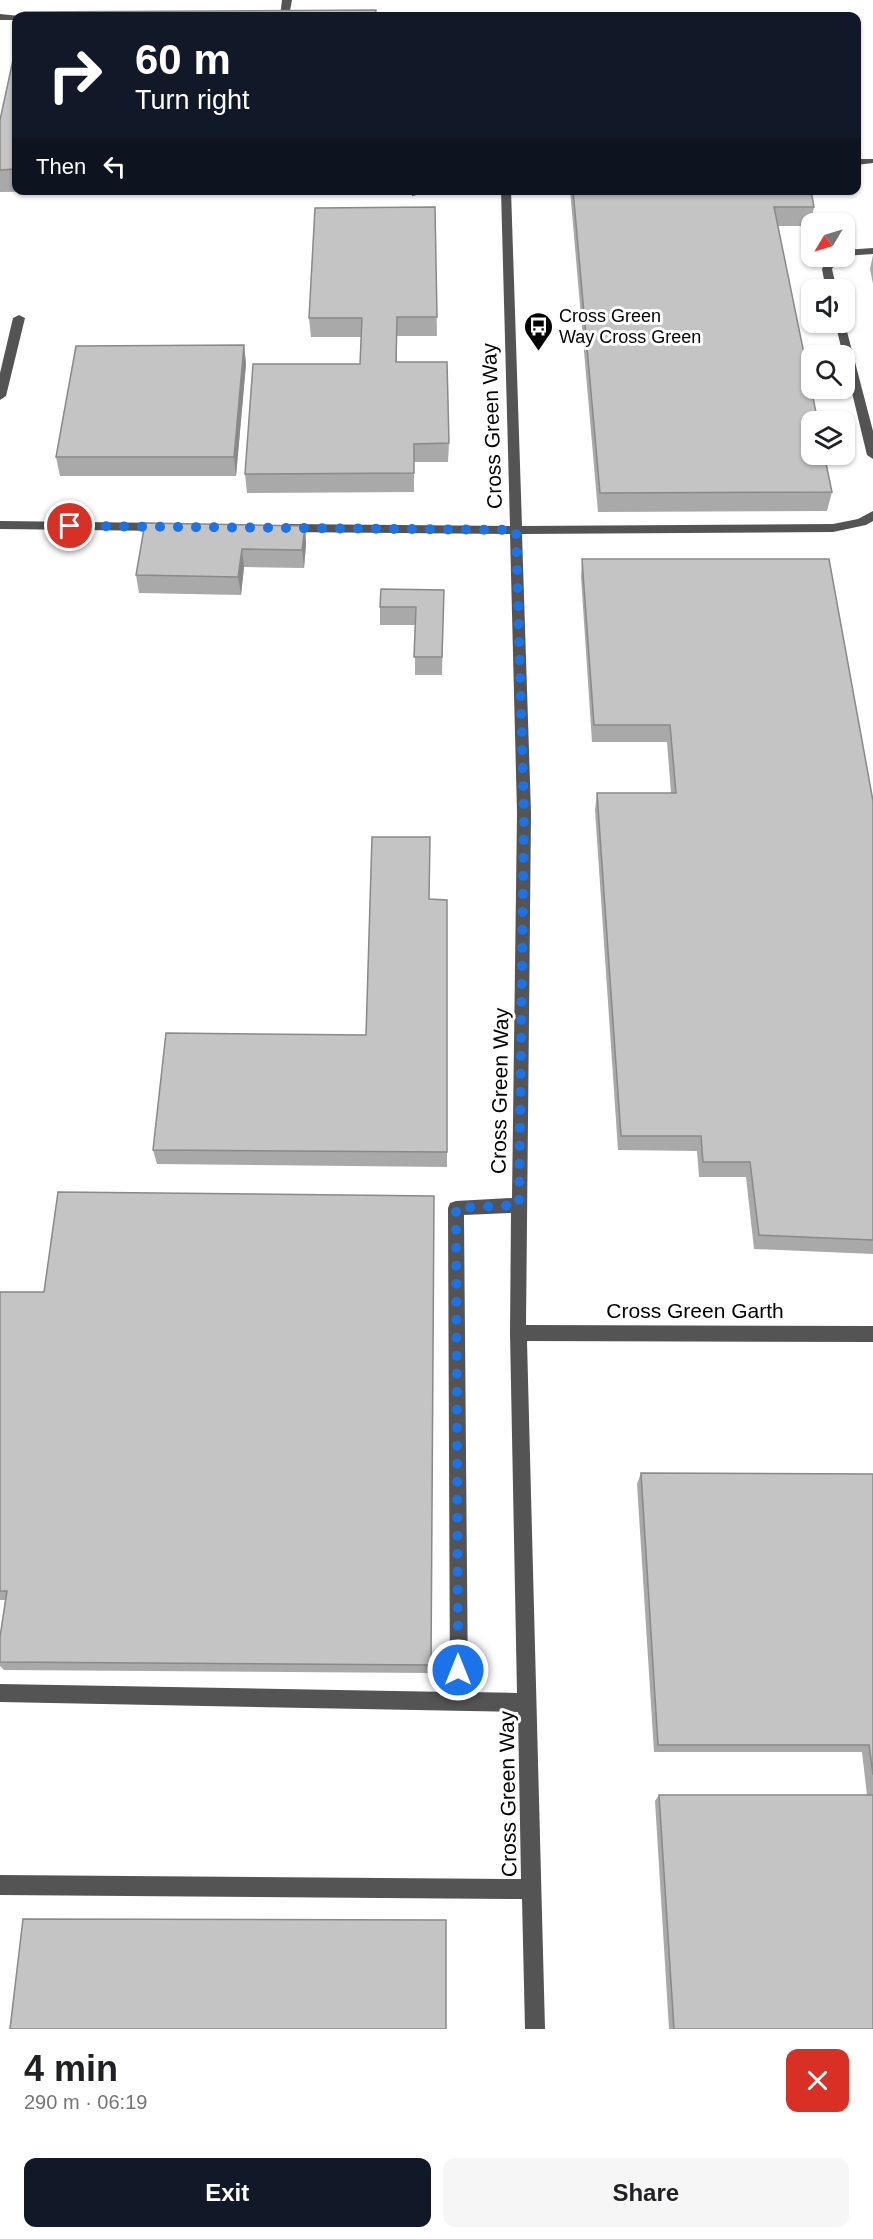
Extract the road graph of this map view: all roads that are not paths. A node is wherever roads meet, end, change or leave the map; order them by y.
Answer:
1 (869, 161) dead end
2 (861, 162) edge
3 (506, 195) edge
4 (873, 250) edge
5 (855, 252) edge
6 (19, 318) dead end
7 (843, 333) edge
8 (0, 396) edge
9 (873, 455) edge
10 (873, 515) edge
11 (0, 525) edge
12 (180, 527) edge
13 (276, 528) edge
14 (516, 530) junction
15 (519, 1205) junction
16 (518, 1333) junction
17 (873, 1334) edge
18 (0, 1693) edge
19 (459, 1701) junction
20 (526, 1703) junction
21 (0, 1885) edge
22 (531, 1889) junction
23 (535, 2029) edge

1 - 2 street
3 - 14 street, Cross Green Way
4 - 5 street
6 - 8 street
7 - 9 street
10 - 14 street
11 - 12 street
13 - 14 street
14 - 15 street, Cross Green Way
15 - 16 street, Cross Green Way
15 - 19 street
16 - 17 street, Cross Green Garth
16 - 20 street, Cross Green Way
18 - 19 street
19 - 20 street
20 - 22 street, Cross Green Way
21 - 22 street
22 - 23 street, Cross Green Way

